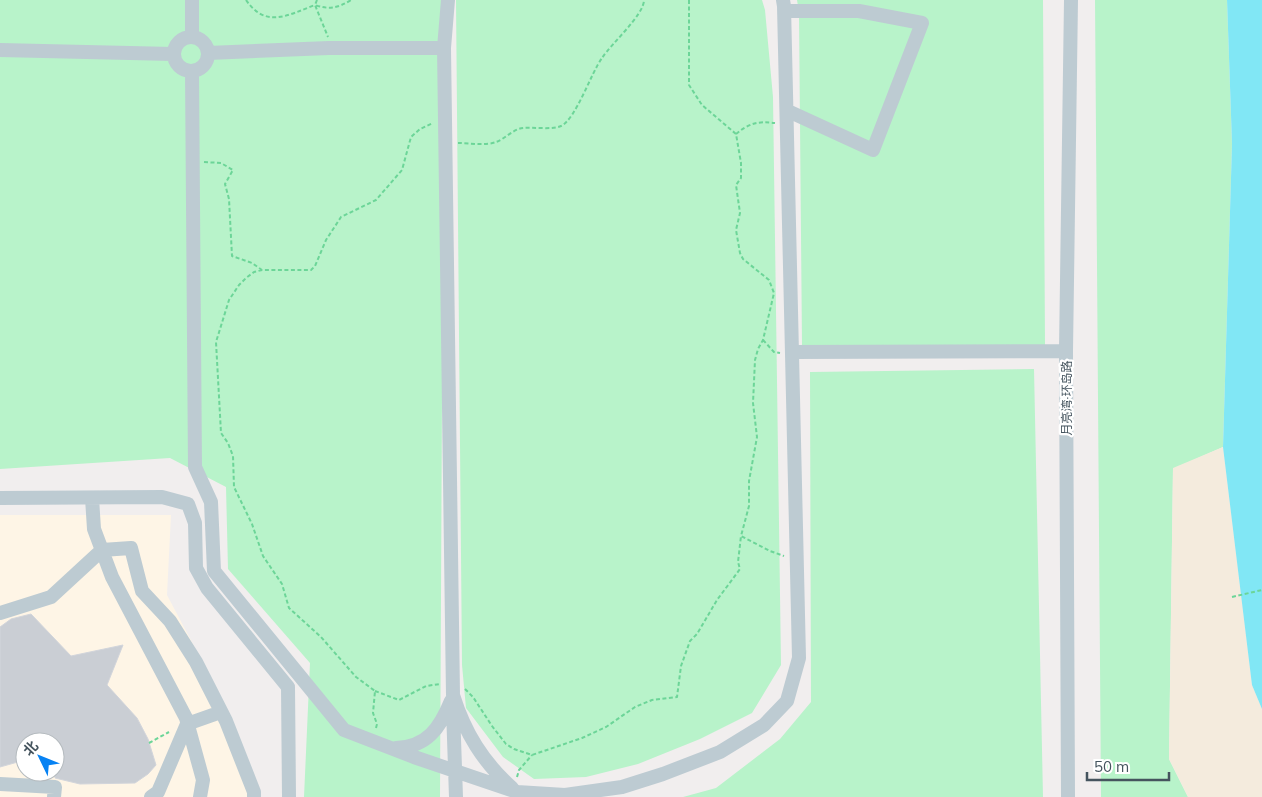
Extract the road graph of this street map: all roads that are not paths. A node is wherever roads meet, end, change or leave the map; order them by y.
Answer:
1 (192, 0) edge
2 (448, 0) edge
3 (1071, 0) edge
4 (784, 5) edge
5 (192, 37) junction
6 (444, 48) junction
7 (0, 50) edge
8 (208, 53) junction
9 (173, 54) junction
10 (192, 72) junction
11 (788, 118) junction
12 (1066, 351) junction
13 (793, 352) junction
14 (0, 498) edge
15 (92, 498) junction
16 (102, 550) junction
17 (0, 613) edge
18 (453, 689) junction
19 (221, 712) junction
20 (187, 724) junction
21 (390, 748) junction
22 (456, 772) junction
23 (0, 784) edge
24 (514, 790) junction
25 (54, 797) edge
26 (151, 797) edge
27 (200, 797) edge
28 (254, 797) edge
29 (289, 797) edge
30 (456, 797) edge
31 (1068, 797) edge

1 - 5 street
2 - 6 street
3 - 12 street, 月亮湾·环岛路
4 - 11 street
4 - 11 street
5 - 8 street
5 - 9 street
6 - 8 street
6 - 18 street
7 - 9 street
8 - 10 street
9 - 10 street
10 - 21 street
11 - 13 street
12 - 13 street
12 - 31 street, 月亮湾·环岛路
13 - 24 street
14 - 15 street
15 - 16 street
15 - 29 street
16 - 17 street
16 - 19 street
16 - 20 street
18 - 21 street
18 - 22 street
18 - 24 street
19 - 20 street
19 - 28 street
20 - 26 street
20 - 27 street
21 - 22 street
22 - 24 street
22 - 30 street
23 - 25 street

